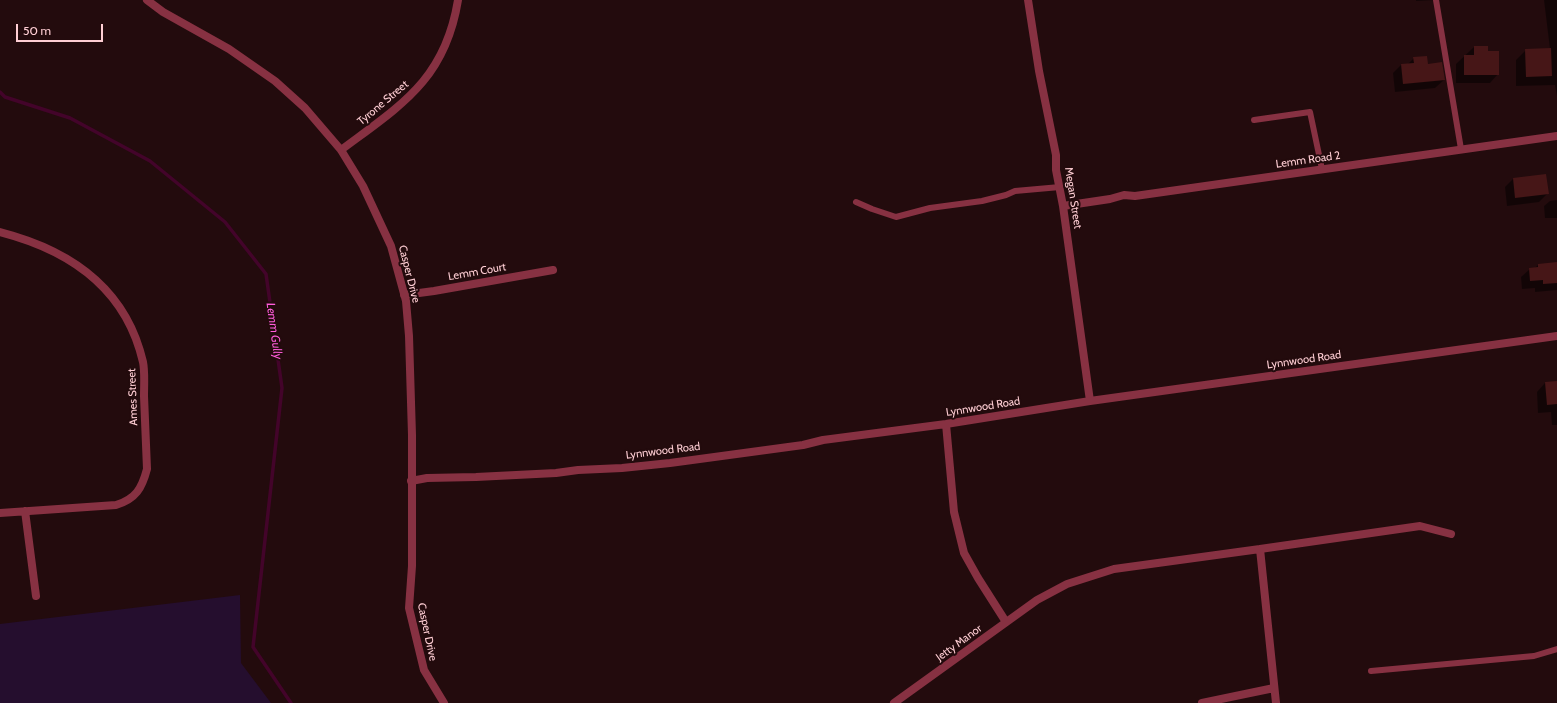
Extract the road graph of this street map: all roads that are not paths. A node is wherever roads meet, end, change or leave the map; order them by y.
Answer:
1 (147, 0) edge
2 (458, 0) edge
3 (1028, 0) edge
4 (1436, 0) edge
5 (1254, 120) dead end
6 (1557, 136) edge
7 (1460, 149) junction
8 (341, 150) junction
9 (1322, 169) junction
10 (1060, 187) junction
11 (856, 202) dead end
12 (1063, 206) junction
13 (0, 232) edge
14 (553, 270) dead end
15 (404, 295) junction
16 (1557, 336) edge
17 (1090, 401) junction
18 (946, 424) junction
19 (411, 481) junction
20 (25, 511) junction
21 (0, 513) edge
22 (1451, 534) dead end
23 (1260, 549) junction
24 (36, 596) dead end
25 (1006, 622) junction
26 (1557, 649) edge
27 (1371, 671) dead end
28 (1274, 688) junction
29 (444, 703) edge
30 (894, 703) edge
31 (1202, 703) edge
32 (1276, 703) edge

1 - 8 street, Casper Drive
2 - 8 street, Tyrone Street
3 - 10 street, Megan Street
4 - 7 lane
5 - 9 lane
6 - 7 street, Lemm Road 2
7 - 9 street, Lemm Road 2
8 - 15 street, Casper Drive
9 - 12 street, Lemm Road 2
10 - 11 lane
10 - 12 street, Megan Street
12 - 17 street, Megan Street
13 - 20 street, Ames Street
14 - 15 street, Lemm Court
15 - 19 street, Casper Drive
16 - 17 street, Lynnwood Road
17 - 18 street, Lynnwood Road
18 - 19 street, Lynnwood Road
18 - 25 street
19 - 29 street, Casper Drive
20 - 21 street, Ames Street
20 - 24 street
22 - 23 street, Jetty Manor
23 - 25 street, Jetty Manor
23 - 28 street
25 - 30 street, Jetty Manor
26 - 27 lane
28 - 31 street
28 - 32 street

